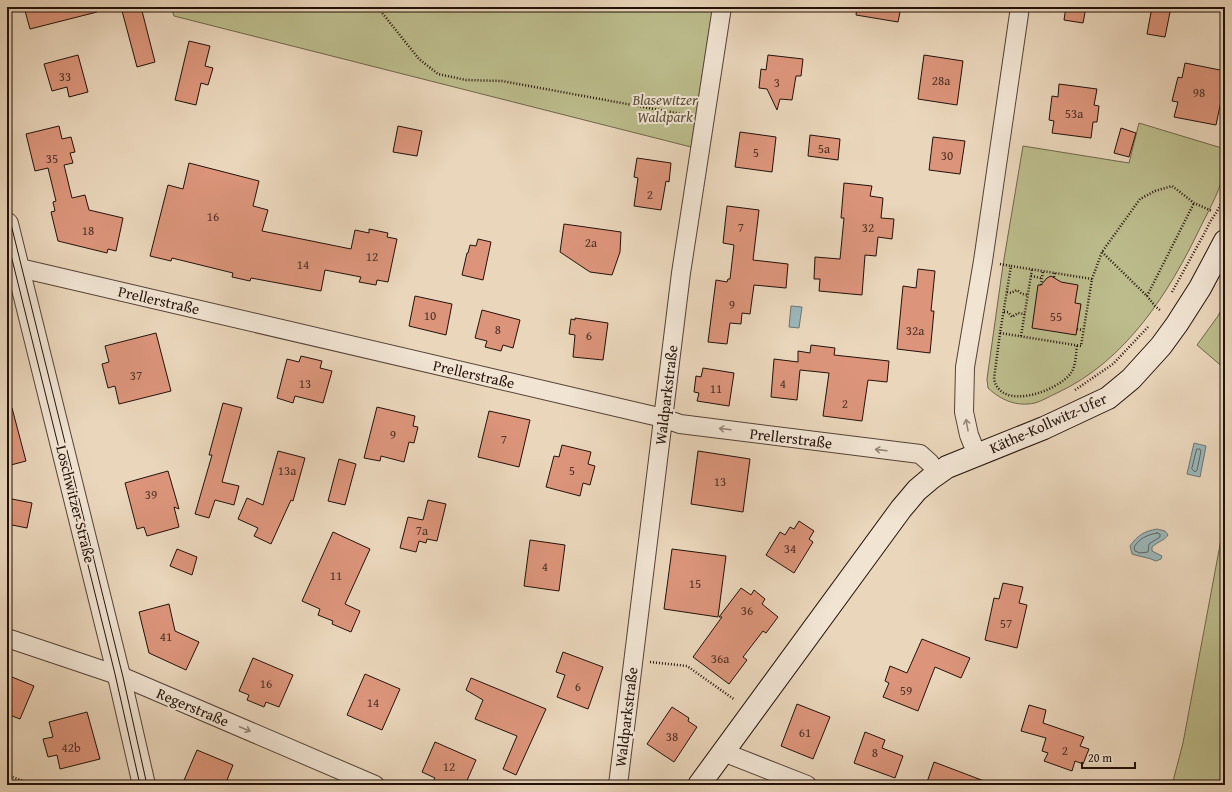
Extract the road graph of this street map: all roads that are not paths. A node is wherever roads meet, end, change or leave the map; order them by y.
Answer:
1 (722, 7) edge
2 (1020, 7) edge
3 (7, 224) edge
4 (1225, 241) edge
5 (12, 266) edge
6 (663, 418) junction
7 (970, 458) junction
8 (937, 474) junction
9 (7, 638) edge
10 (119, 676) junction
11 (723, 752) junction
12 (144, 785) edge
13 (376, 785) edge
14 (618, 785) edge
15 (699, 785) edge
16 (807, 785) edge

1 - 6 street, Waldparkstraße
7 -> 2 street
3 - 5 main road, Loschwitzer Straße
4 - 7 main road, Käthe-Kollwitz-Ufer
5 - 6 street, Prellerstraße
5 - 10 main road, Loschwitzer Straße
8 -> 6 street, Prellerstraße
6 - 14 street, Waldparkstraße
7 - 8 main road, Käthe-Kollwitz-Ufer
8 - 11 main road, Käthe-Kollwitz-Ufer
9 - 10 street, Regerstraße
10 - 12 main road, Loschwitzer Straße
10 -> 13 street, Regerstraße
11 - 15 main road, Käthe-Kollwitz-Ufer
11 - 16 street

